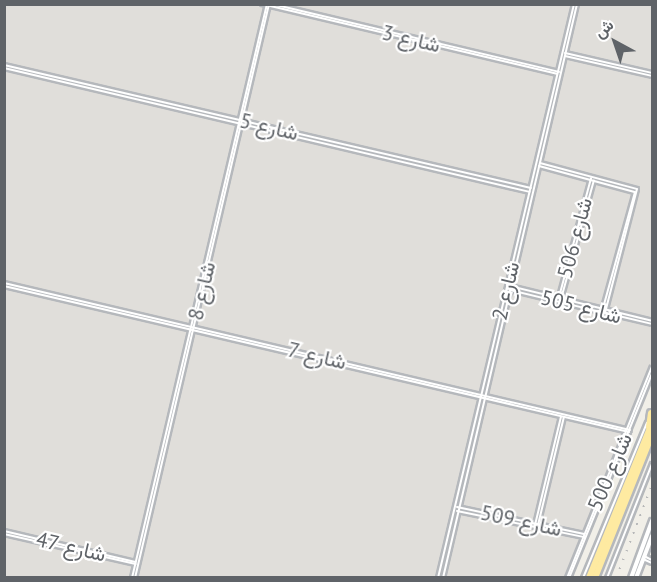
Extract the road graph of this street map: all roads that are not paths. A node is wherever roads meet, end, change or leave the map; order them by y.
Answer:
1 (261, 4) edge
2 (575, 4) edge
3 (269, 5) edge
4 (564, 54) junction
5 (4, 67) edge
6 (559, 73) junction
7 (652, 74) edge
8 (240, 122) junction
9 (539, 165) junction
10 (593, 177) junction
11 (532, 190) junction
12 (4, 284) edge
13 (509, 288) junction
14 (560, 300) junction
15 (604, 311) junction
16 (652, 322) edge
17 (192, 328) junction
18 (652, 367) edge
19 (652, 374) edge
20 (483, 396) junction
21 (652, 411) edge
22 (563, 416) junction
23 (652, 423) edge
24 (628, 431) junction
25 (650, 435) edge
26 (652, 464) edge
27 (462, 477) junction
28 (467, 478) junction
29 (456, 509) junction
30 (652, 522) edge
31 (536, 526) junction
32 (4, 533) edge
33 (585, 536) junction
34 (652, 536) edge
35 (647, 542) junction
36 (644, 558) junction
37 (652, 561) edge
38 (137, 563) junction
39 (591, 577) edge
40 (134, 578) edge
41 (438, 578) edge
42 (443, 578) edge
43 (568, 578) edge
44 (607, 578) edge
45 (631, 578) edge
46 (636, 578) edge

1 - 3 street, شارع 3
2 - 4 street, شارع 2
3 - 6 street, شارع 3
3 - 8 street, شارع 8
4 - 6 street, شارع 2
4 - 7 street
5 - 8 street, شارع 5
6 - 9 street, شارع 2
6 - 11 street, شارع 2
8 - 11 street, شارع 5
8 - 17 street, شارع 8
9 - 10 street
9 - 11 street, شارع 2
10 - 14 street, شارع 506
10 - 15 street
11 - 13 street, شارع 2
12 - 17 street, شارع 7
13 - 14 street, شارع 505
13 - 20 street, شارع 2
14 - 15 street, شارع 505
15 - 16 street, شارع 505
17 - 20 street, شارع 7
17 - 38 street, شارع 8
18 - 24 street, شارع 500
19 - 24 street, شارع 500
20 - 22 street, شارع 7
20 - 27 street, شارع 2
20 - 28 street, شارع 2
21 - 25 highway
21 - 39 street
22 - 24 street, شارع 7
22 - 31 street
23 - 25 highway
24 - 33 street, شارع 500
25 - 39 highway
26 - 44 street
27 - 28 street
27 - 29 street, شارع 2
28 - 29 street, شارع 2
29 - 31 street, شارع 509
29 - 41 street, شارع 2
29 - 42 street, شارع 2
30 - 35 street
31 - 33 street, شارع 509
32 - 38 street, شارع 47
33 - 43 street, شارع 500
34 - 35 street
35 - 36 street
35 - 45 street
36 - 37 street
36 - 46 street
38 - 40 street, شارع 8

